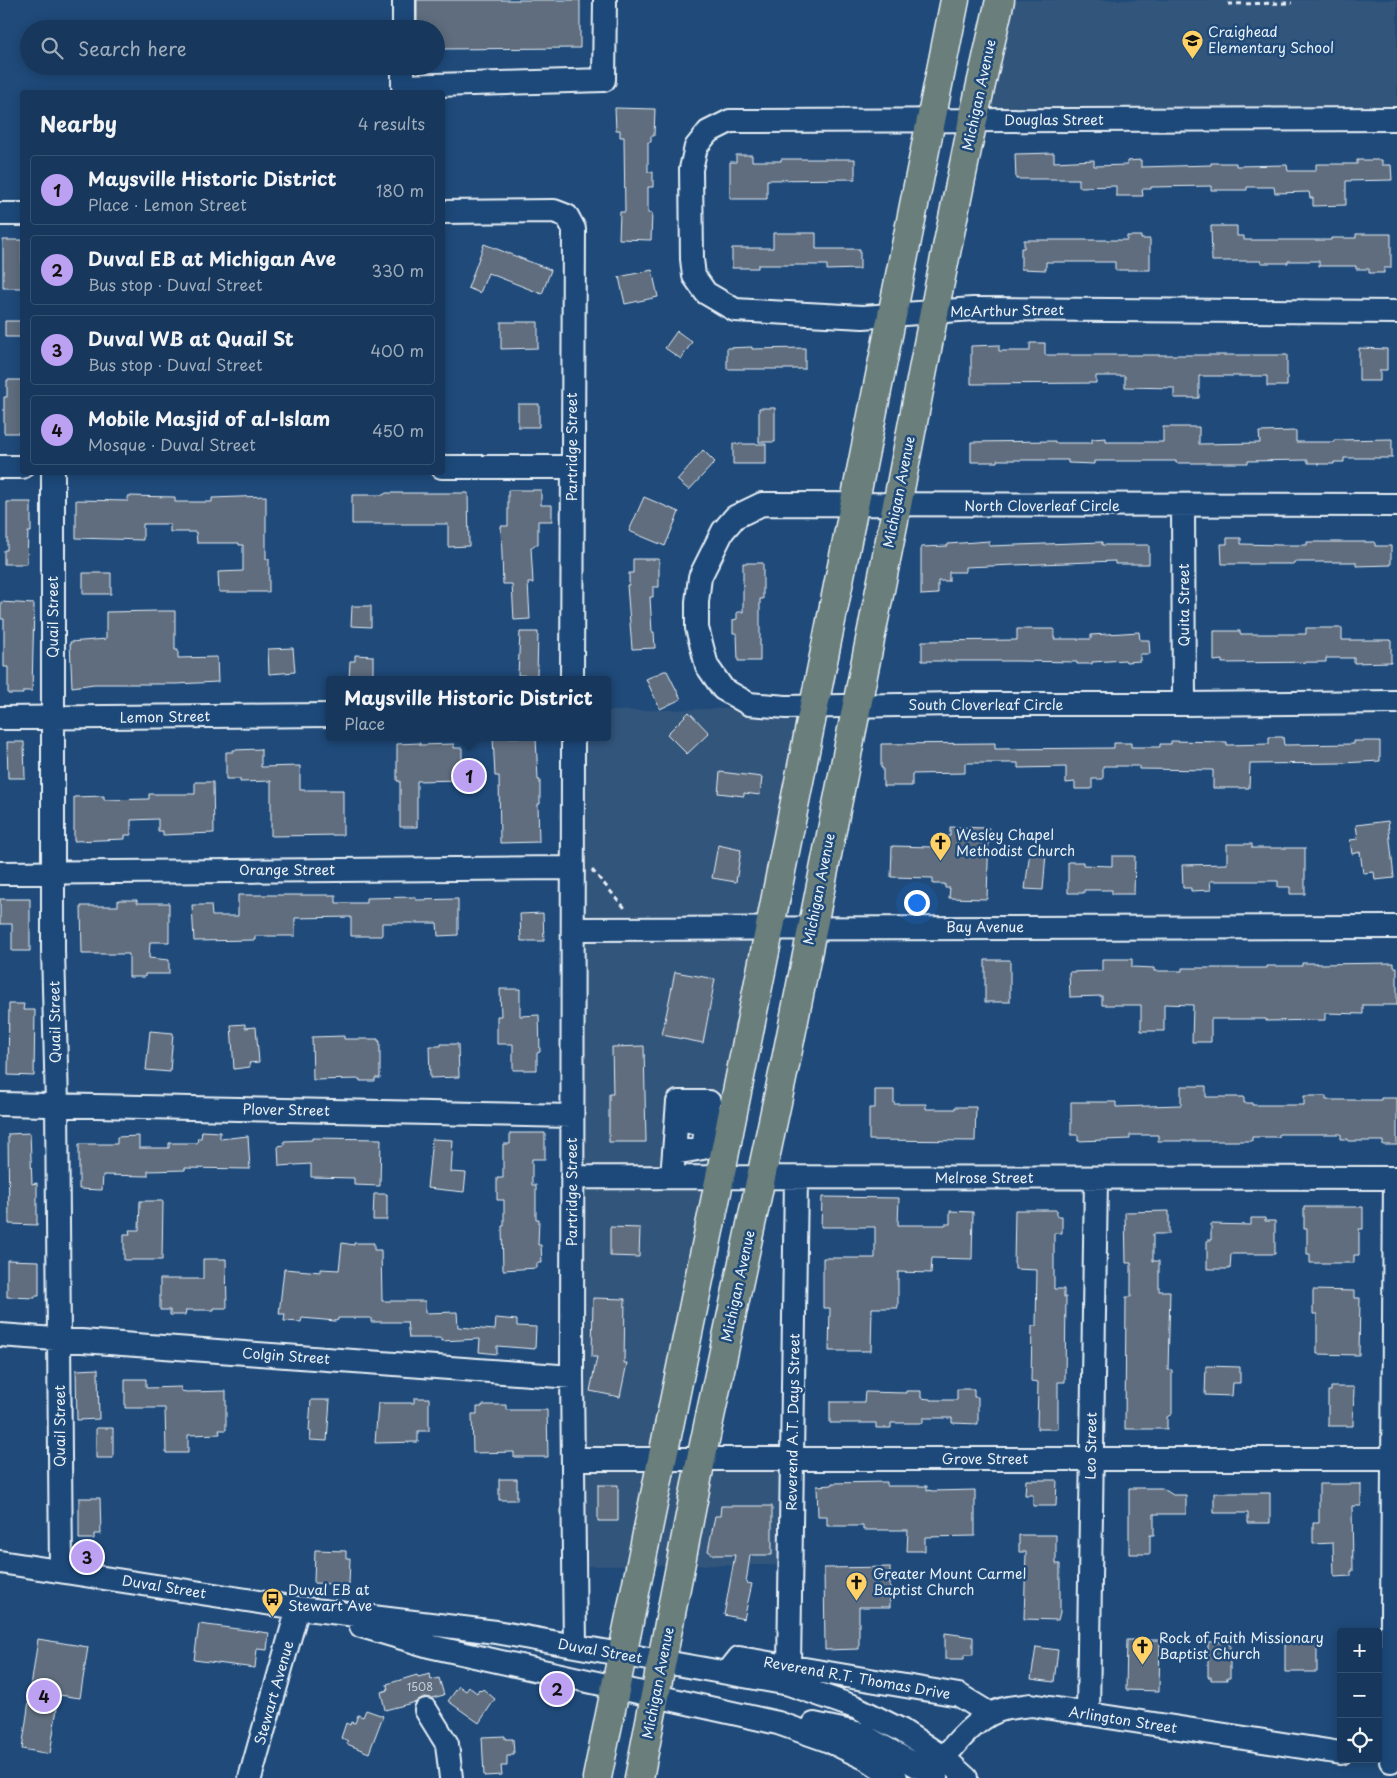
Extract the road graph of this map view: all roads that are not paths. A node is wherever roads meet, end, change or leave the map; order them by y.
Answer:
1 (404, 0) edge
2 (605, 0) edge
3 (955, 0) edge
4 (1000, 0) edge
5 (404, 20) edge
6 (403, 75) edge
7 (1397, 119) edge
8 (932, 120) junction
9 (973, 120) junction
10 (445, 212) edge
11 (692, 212) joint
12 (0, 214) edge
13 (20, 214) edge
14 (934, 312) junction
15 (1397, 312) edge
16 (893, 315) junction
17 (0, 467) edge
18 (20, 467) edge
19 (445, 467) edge
20 (572, 467) junction
21 (53, 475) edge
22 (854, 505) junction
23 (897, 505) junction
24 (1397, 505) edge
25 (1183, 506) junction
26 (711, 554) joint
27 (572, 676) edge
28 (1397, 702) edge
29 (1184, 704) junction
30 (814, 706) junction
31 (856, 706) junction
32 (326, 715) edge
33 (0, 718) edge
34 (53, 718) junction
35 (573, 741) edge
36 (581, 867) junction
37 (53, 872) junction
38 (0, 873) edge
39 (770, 927) junction
40 (812, 927) junction
41 (1397, 927) edge
42 (573, 928) junction
43 (0, 1104) edge
44 (57, 1104) junction
45 (572, 1116) junction
46 (719, 1119) junction
47 (674, 1152) junction
48 (572, 1177) junction
49 (672, 1177) junction
50 (720, 1177) junction
51 (761, 1178) junction
52 (796, 1178) junction
53 (1096, 1178) junction
54 (1396, 1178) edge
55 (0, 1335) edge
56 (60, 1339) junction
57 (684, 1348) junction
58 (722, 1360) junction
59 (572, 1377) junction
60 (1091, 1458) junction
61 (573, 1459) junction
62 (662, 1459) junction
63 (701, 1459) junction
64 (1395, 1459) edge
65 (792, 1460) junction
66 (0, 1562) edge
67 (61, 1570) junction
68 (298, 1608) junction
69 (575, 1646) junction
70 (622, 1654) junction
71 (662, 1662) junction
72 (789, 1666) junction
73 (727, 1673) junction
74 (615, 1688) junction
75 (656, 1698) junction
76 (426, 1710) dead end
77 (990, 1714) junction
78 (1088, 1714) junction
79 (778, 1724) junction
80 (1337, 1752) edge
81 (1389, 1760) edge
82 (937, 1770) edge
83 (250, 1778) edge
84 (451, 1778) edge
85 (597, 1778) edge
86 (639, 1778) edge
87 (896, 1778) edge
88 (966, 1778) edge

1 - 5 street
2 - 6 street
3 - 8 main road
4 - 9 main road, Michigan Avenue
7 - 9 street, Douglas Street
8 - 9 street, Douglas Street
8 - 11 street, Douglas Street
8 - 16 main road
9 - 14 main road, Michigan Avenue
10 - 20 street, Partridge Street
11 - 16 street, McArthur Street
12 - 13 street
14 - 15 street, McArthur Street
14 - 16 street, McArthur Street
14 - 23 main road, Michigan Avenue
16 - 22 main road
17 - 18 street
19 - 20 street
20 - 27 street, Partridge Street
21 - 34 street, Quail Street
22 - 23 street, North Cloverleaf Circle
22 - 26 street, North Cloverleaf Circle
22 - 30 main road
23 - 25 street, North Cloverleaf Circle
23 - 31 main road, Michigan Avenue
24 - 25 street, North Cloverleaf Circle
25 - 29 street, Quita Street
26 - 30 street, South Cloverleaf Circle
28 - 29 street, South Cloverleaf Circle
29 - 31 street, South Cloverleaf Circle
30 - 31 street, South Cloverleaf Circle
30 - 39 main road
31 - 40 main road, Michigan Avenue
32 - 34 street, Lemon Street
33 - 34 street, Lemon Street
34 - 37 street, Quail Street
35 - 36 street, Partridge Street
36 - 37 street, Orange Street
36 - 42 street, Partridge Street
37 - 38 street, Orange Street
37 - 44 street, Quail Street
39 - 40 street, Bay Avenue
39 - 42 street, Bay Avenue
39 - 46 main road
40 - 41 street, Bay Avenue
40 - 51 main road, Michigan Avenue
42 - 45 street, Partridge Street
43 - 44 street, Plover Street
44 - 45 street, Plover Street
44 - 56 street, Quail Street
45 - 48 street, Partridge Street
46 - 47 street
46 - 47 street
46 - 50 main road
47 - 49 street
48 - 49 street, Melrose Street
48 - 59 street, Partridge Street
49 - 50 street, Melrose Street
50 - 51 street, Melrose Street
50 - 57 main road
51 - 52 street, Melrose Street
51 - 58 main road, Michigan Avenue
52 - 53 street, Melrose Street
52 - 65 street, Reverend A.T. Days Street
53 - 54 street, Melrose Street
53 - 60 street, Leo Street
54 - 64 street
55 - 56 street, Colgin Street
56 - 59 street, Colgin Street
56 - 67 street, Quail Street
57 - 58 main road
57 - 62 main road
58 - 63 main road, Michigan Avenue
59 - 61 street, Partridge Street
60 - 64 street, Grove Street
60 - 65 street, Grove Street
60 - 78 street, Leo Street
61 - 62 street, Grove Street
61 - 69 street, Partridge Street
62 - 63 street, Grove Street
62 - 70 main road
63 - 65 street, Grove Street
63 - 71 main road, Michigan Avenue
64 - 81 street
65 - 72 street, Reverend A.T. Days Street
66 - 67 street, Duval Street
67 - 68 street, Duval Street
68 - 69 street, Duval Street
68 - 74 street, Duval Street
68 - 83 street, Stewart Avenue
69 - 70 street, Duval Street
70 - 71 street, Duval Street
70 - 74 main road
71 - 73 street, Duval Street
71 - 75 main road, Michigan Avenue
72 - 73 street, Reverend R.T. Thomas Drive
72 - 77 street, Reverend R.T. Thomas Drive
73 - 82 street, Duval Street
74 - 75 street, Duval Street
74 - 85 main road
75 - 79 street, Duval Street
75 - 86 main road, Michigan Avenue
76 - 84 street
77 - 78 street, Arlington Street
77 - 82 street, Arlington Street
78 - 80 street, Arlington Street
79 - 82 street
79 - 87 street, Duval Street
82 - 88 street, Duval Street

